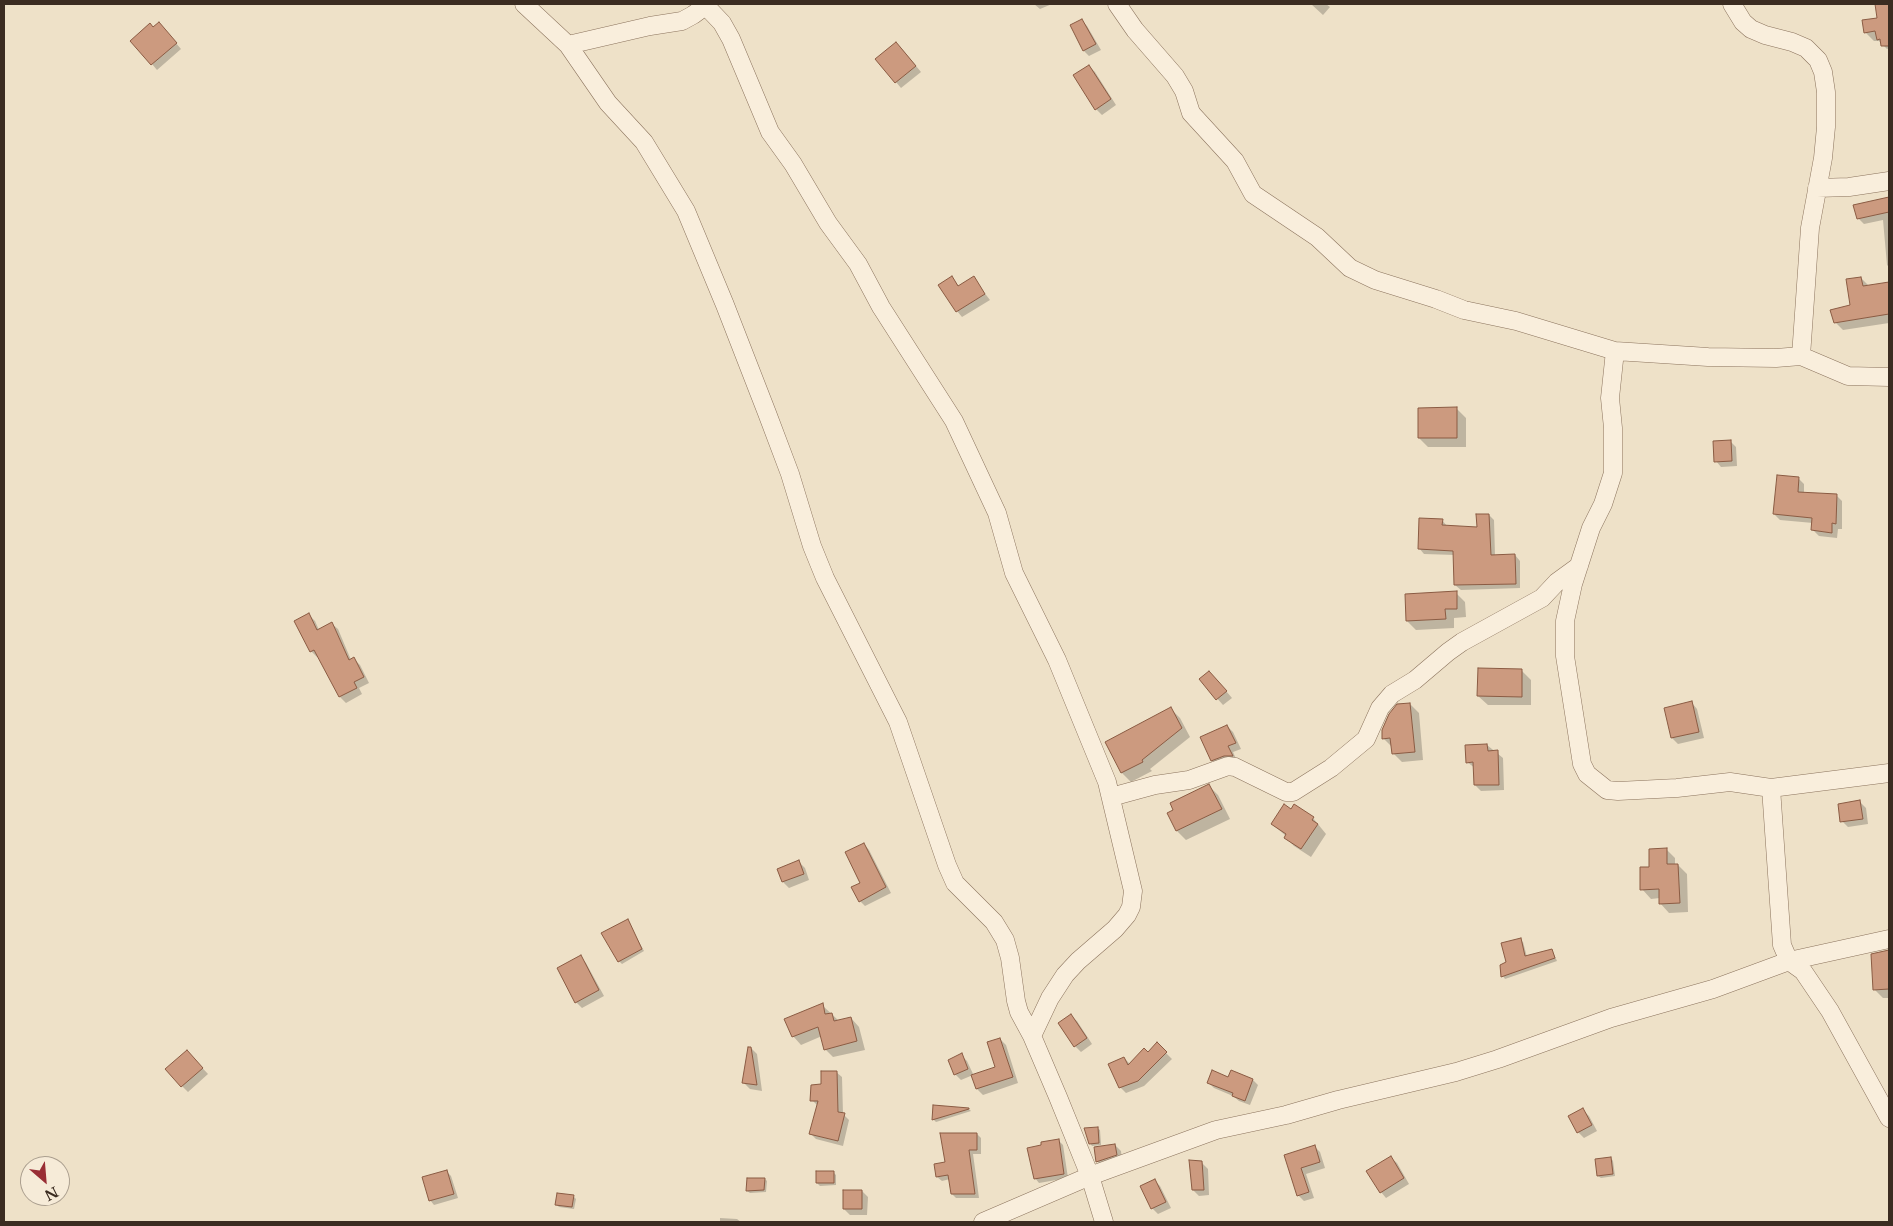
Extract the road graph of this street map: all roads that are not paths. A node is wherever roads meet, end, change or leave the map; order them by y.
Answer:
1 (524, 4) edge
2 (706, 4) edge
3 (1117, 4) edge
4 (1732, 4) edge
5 (568, 45) junction
6 (1889, 180) edge
7 (1818, 188) junction
8 (1615, 352) junction
9 (1801, 356) junction
10 (1889, 377) edge
11 (1580, 566) junction
12 (1889, 773) edge
13 (1770, 788) junction
14 (1111, 797) junction
15 (1889, 938) edge
16 (1789, 960) junction
17 (1032, 1036) junction
18 (1889, 1118) edge
19 (1090, 1176) junction
20 (983, 1222) edge
21 (1104, 1222) edge

1 - 5 street
2 - 5 street
2 - 14 street
3 - 8 street
4 - 7 street
5 - 17 street
6 - 7 street
7 - 9 street
8 - 9 street
8 - 11 street
9 - 10 street
11 - 13 street
11 - 14 street
12 - 13 street
13 - 16 street
14 - 17 street
15 - 16 street
16 - 18 street
16 - 19 street
17 - 19 street
19 - 20 street
19 - 21 street

